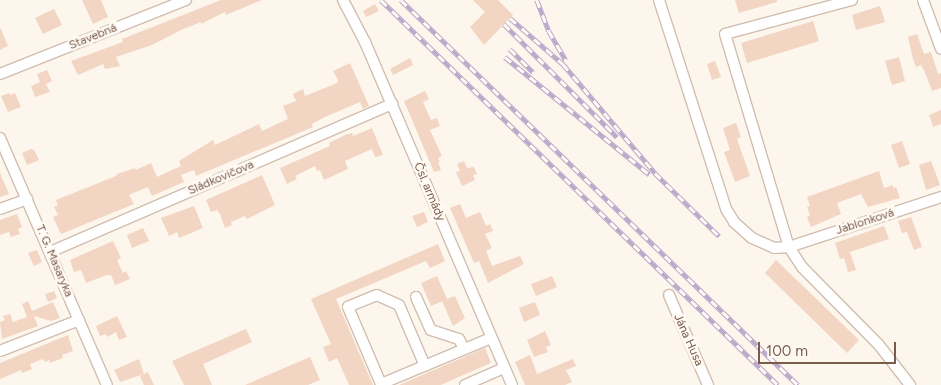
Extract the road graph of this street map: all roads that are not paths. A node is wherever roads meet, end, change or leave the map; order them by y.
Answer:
1 (186, 0) edge
2 (344, 0) edge
3 (659, 0) edge
4 (852, 0) edge
5 (924, 0) edge
6 (941, 49) edge
7 (0, 74) edge
8 (392, 104) junction
9 (0, 138) edge
10 (941, 197) edge
11 (27, 199) junction
12 (0, 210) edge
13 (789, 247) junction
14 (50, 252) junction
15 (669, 296) dead end
16 (416, 298) dead end
17 (79, 320) junction
18 (491, 338) junction
19 (464, 349) junction
20 (0, 351) edge
21 (425, 366) junction
22 (504, 368) junction
23 (107, 385) edge
24 (464, 385) edge
25 (512, 385) edge
26 (708, 385) edge
27 (910, 385) edge

1 - 7 street, Stavebná
2 - 8 street, Čsl. armády
3 - 13 street
4 - 13 street
5 - 6 street
8 - 14 street, Sládkovičova
8 - 18 street, Čsl. armády
9 - 11 street, T. G. Masaryka
10 - 13 street, Jablonková
11 - 12 street
11 - 14 street, T. G. Masaryka
13 - 27 street
14 - 17 street, T. G. Masaryka
15 - 26 street, Jána Husa
16 - 19 street
17 - 20 street
17 - 23 street, T. G. Masaryka
18 - 19 street
18 - 22 street, Čsl. armády
19 - 21 street
21 - 21 street
22 - 24 street
22 - 25 street, Čsl. armády

